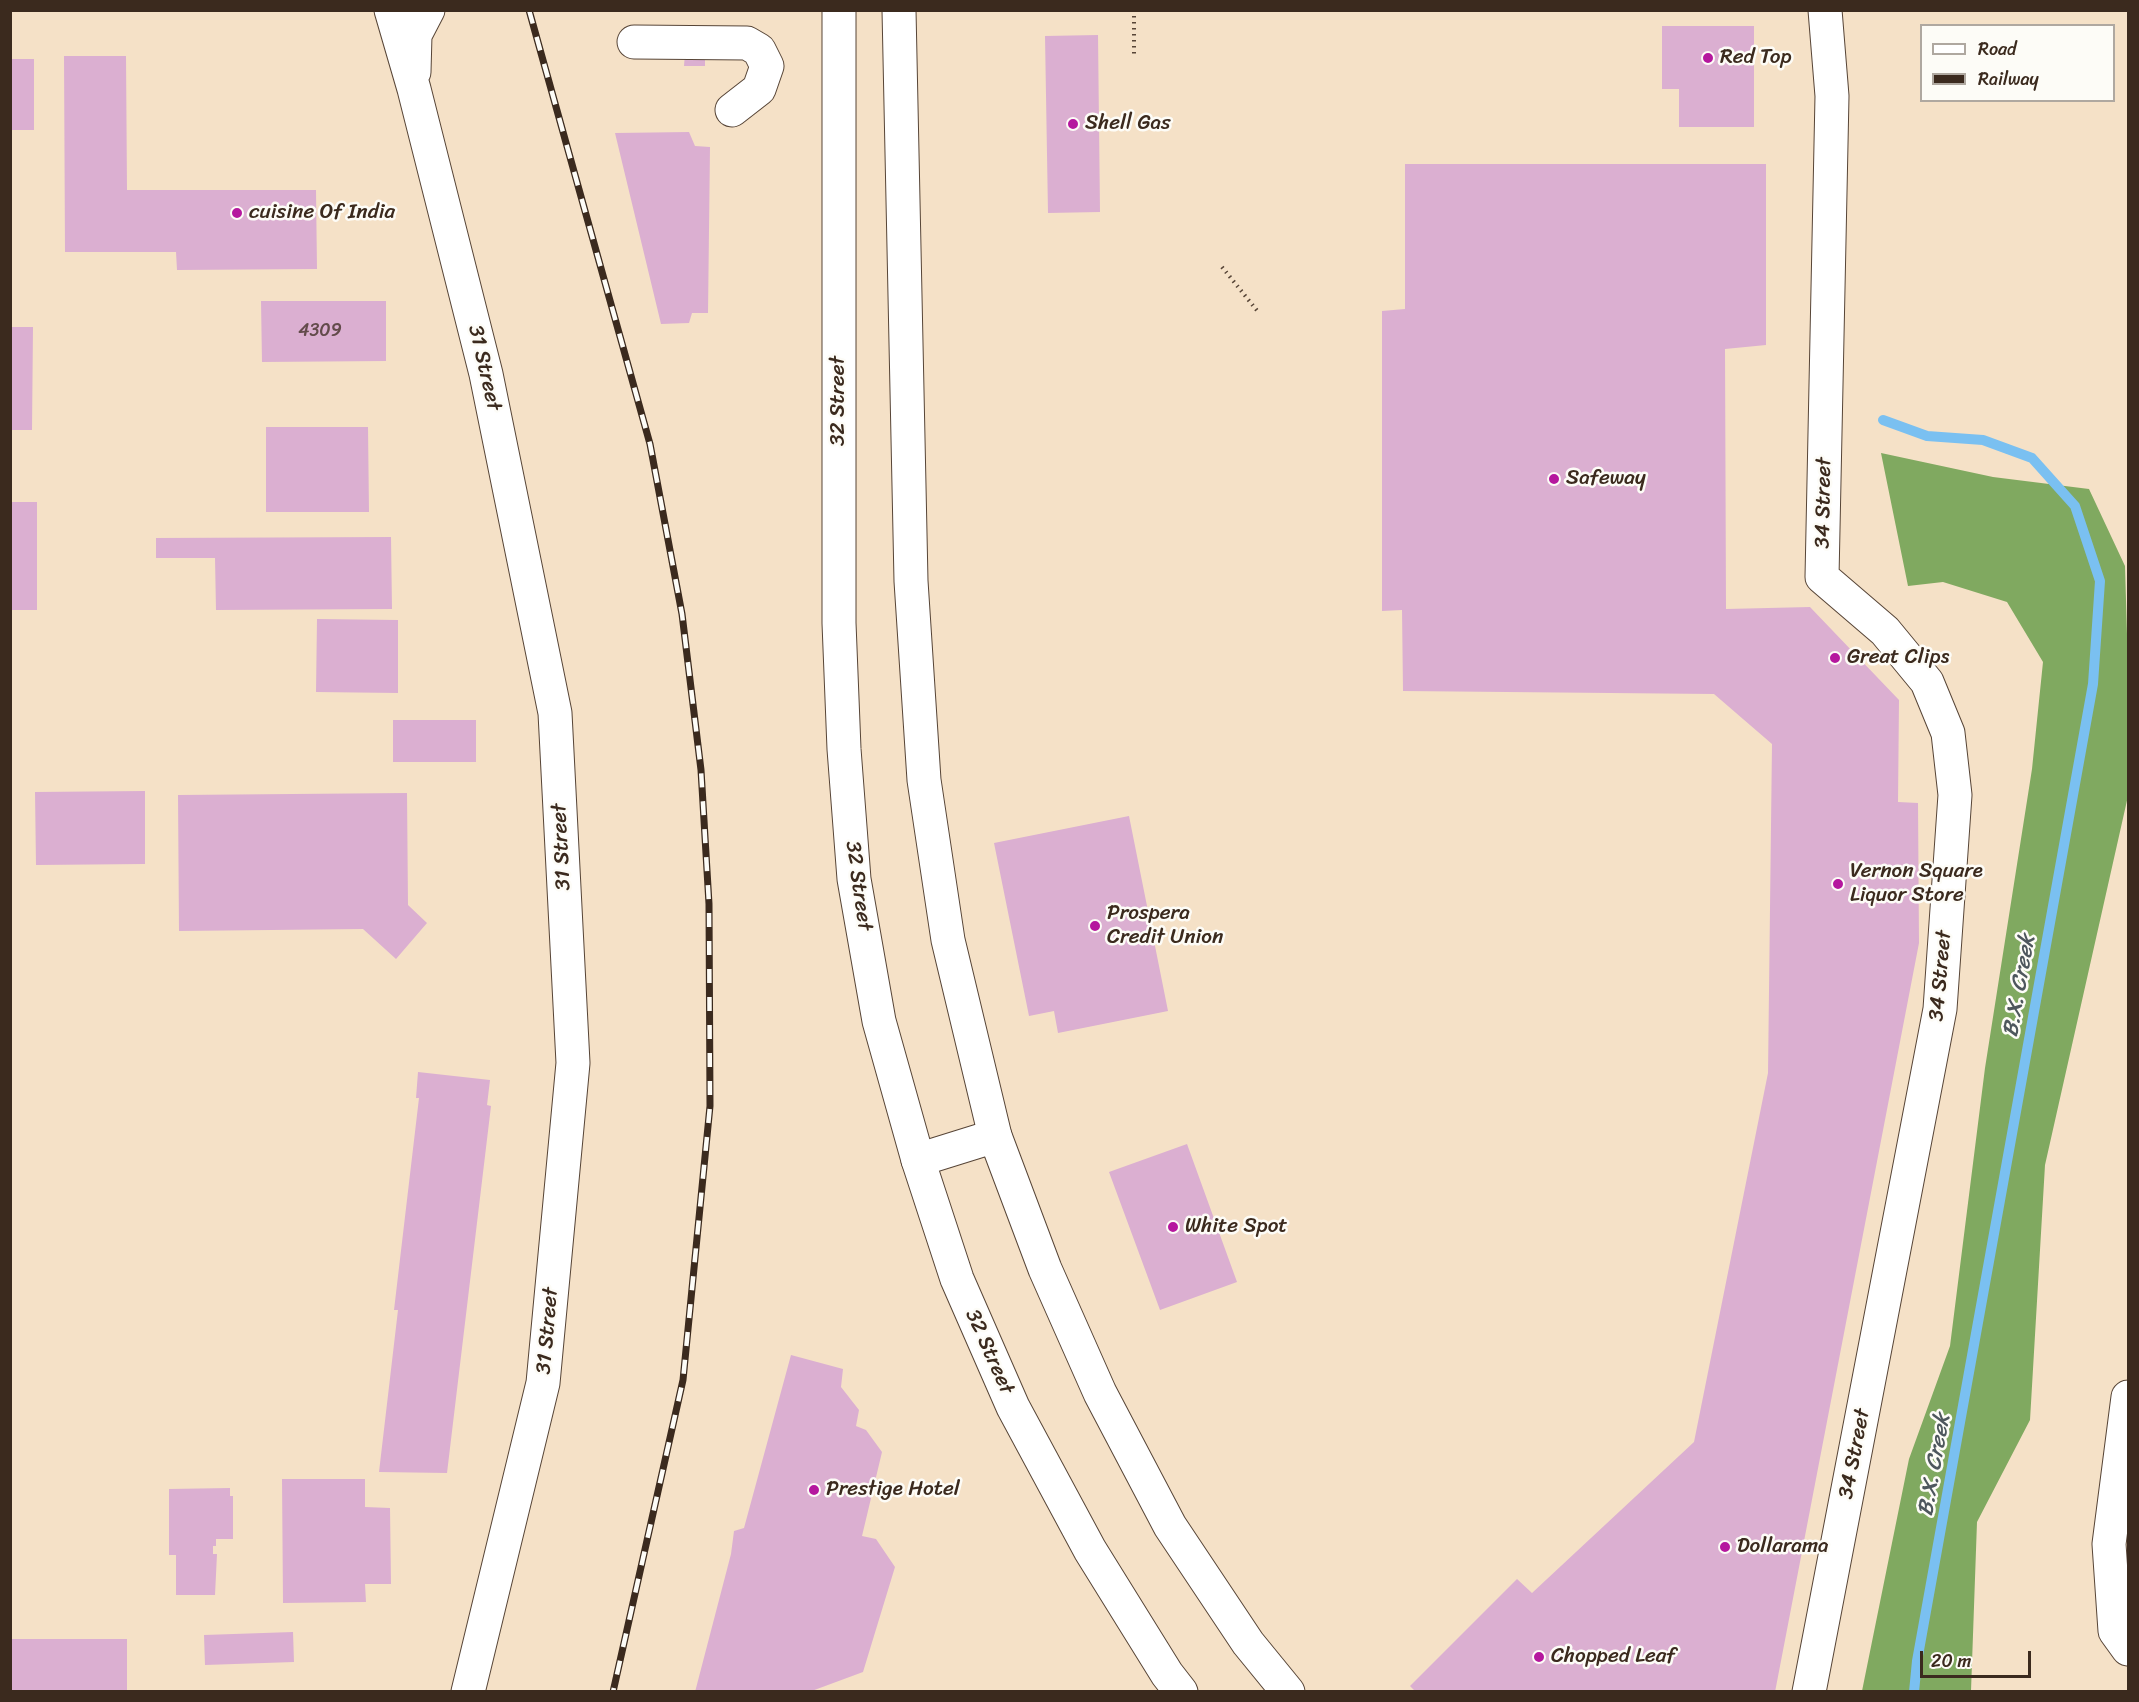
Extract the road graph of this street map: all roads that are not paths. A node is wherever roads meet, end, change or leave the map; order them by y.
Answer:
1 (391, 10) edge
2 (428, 10) edge
3 (839, 10) edge
4 (899, 10) edge
5 (1825, 10) edge
6 (634, 42) dead end
7 (414, 88) junction
8 (732, 110) dead end
9 (995, 1136) junction
10 (918, 1160) junction
11 (2128, 1397) edge
12 (2124, 1631) edge
13 (468, 1692) edge
14 (1181, 1692) edge
15 (1288, 1692) edge
16 (1809, 1692) edge

1 - 7 main road, 31 Street
2 - 7 main road
3 - 10 main road, 32 Street
4 - 9 main road
5 - 16 main road, 34 Street
6 - 8 main road
7 - 13 main road, 31 Street
9 - 10 main road
9 - 15 main road
10 - 14 main road, 32 Street
11 - 12 main road

